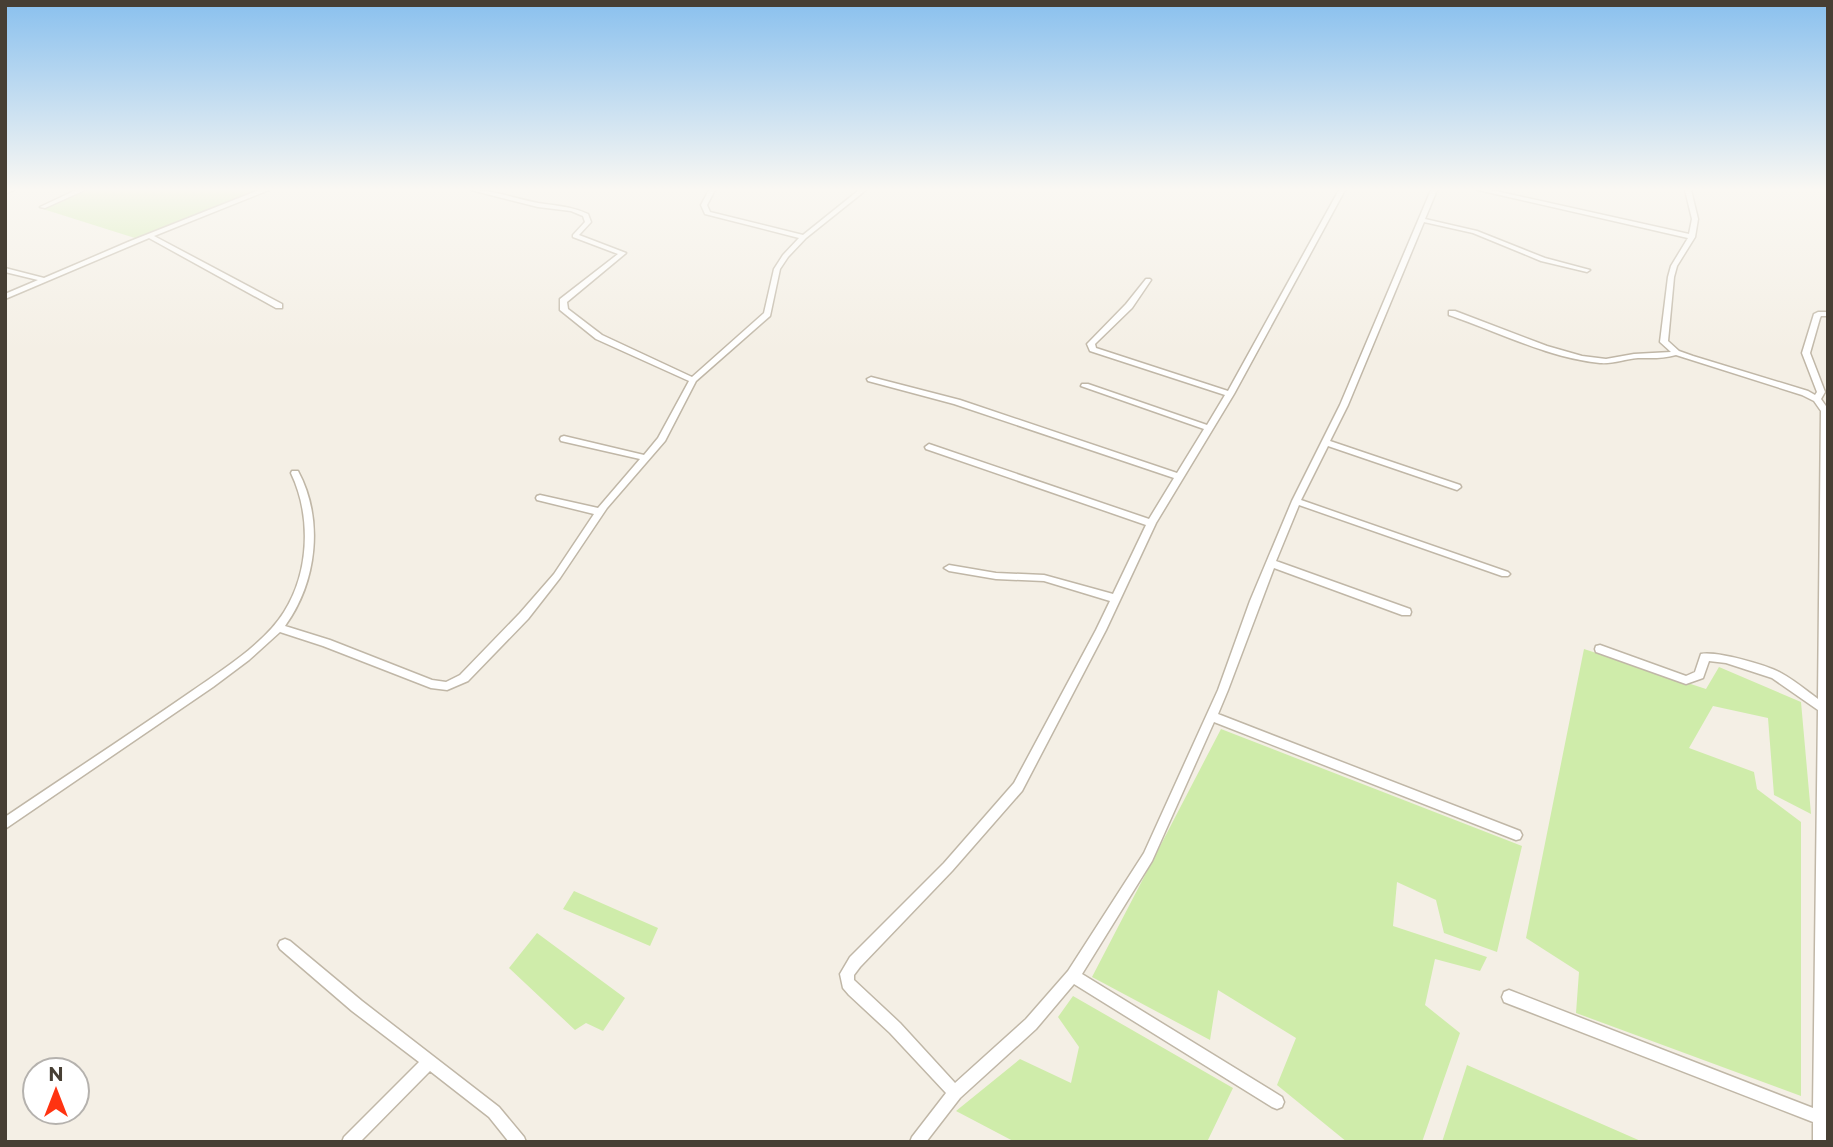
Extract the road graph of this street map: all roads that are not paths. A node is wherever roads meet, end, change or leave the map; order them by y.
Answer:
1 (132, 244) edge
2 (164, 244) edge
3 (596, 244) edge
4 (797, 244) edge
5 (1313, 244) edge
6 (1412, 244) edge
7 (1503, 244) edge
8 (1688, 244) edge
9 (5, 270) edge
10 (1587, 270) dead end
11 (45, 280) junction
12 (1148, 280) dead end
13 (5, 297) edge
14 (279, 306) dead end
15 (1452, 313) dead end
16 (1828, 314) edge
17 (1676, 353) junction
18 (871, 379) dead end
19 (693, 380) junction
20 (1085, 386) dead end
21 (1230, 394) junction
22 (1817, 399) junction
23 (1209, 428) junction
24 (1827, 430) edge
25 (564, 439) dead end
26 (1326, 443) junction
27 (929, 447) dead end
28 (647, 458) junction
29 (295, 473) dead end
30 (1179, 477) junction
31 (1457, 487) dead end
32 (540, 498) dead end
33 (1296, 501) junction
34 (600, 512) junction
35 (1151, 523) junction
36 (1271, 563) junction
37 (949, 568) dead end
38 (1505, 574) dead end
39 (1826, 591) edge
40 (1116, 599) junction
41 (1406, 612) dead end
42 (278, 628) junction
43 (1600, 649) dead end
44 (1821, 707) junction
45 (1212, 716) junction
46 (1825, 796) edge
47 (5, 824) edge
48 (1516, 835) dead end
49 (285, 945) dead end
50 (1073, 976) junction
51 (1508, 997) dead end
52 (428, 1063) junction
53 (955, 1093) junction
54 (1277, 1102) dead end
55 (1824, 1119) edge
56 (349, 1142) edge
57 (519, 1142) edge
58 (916, 1142) edge
59 (1820, 1142) edge

1 - 11 street
2 - 14 street
3 - 19 street
4 - 19 street
5 - 21 street
6 - 26 street
7 - 10 street
8 - 17 street
9 - 11 street
11 - 13 street
12 - 21 street
15 - 17 street
16 - 22 street
17 - 22 street
18 - 30 street
19 - 28 street
20 - 23 street
21 - 23 street
22 - 24 street
23 - 30 street
24 - 39 street
25 - 28 street
26 - 31 street
26 - 33 street
27 - 35 street
28 - 34 street
29 - 42 street
30 - 35 street
32 - 34 street
33 - 36 street
33 - 38 street
34 - 42 street
35 - 40 street
36 - 41 street
36 - 45 street
37 - 40 street
39 - 44 street
40 - 53 street
42 - 47 street
43 - 44 street
44 - 46 street
45 - 48 street
45 - 50 street
46 - 55 street
49 - 52 street
50 - 53 street
50 - 54 street
51 - 55 street
52 - 56 street
52 - 57 street
53 - 58 street
55 - 59 street

